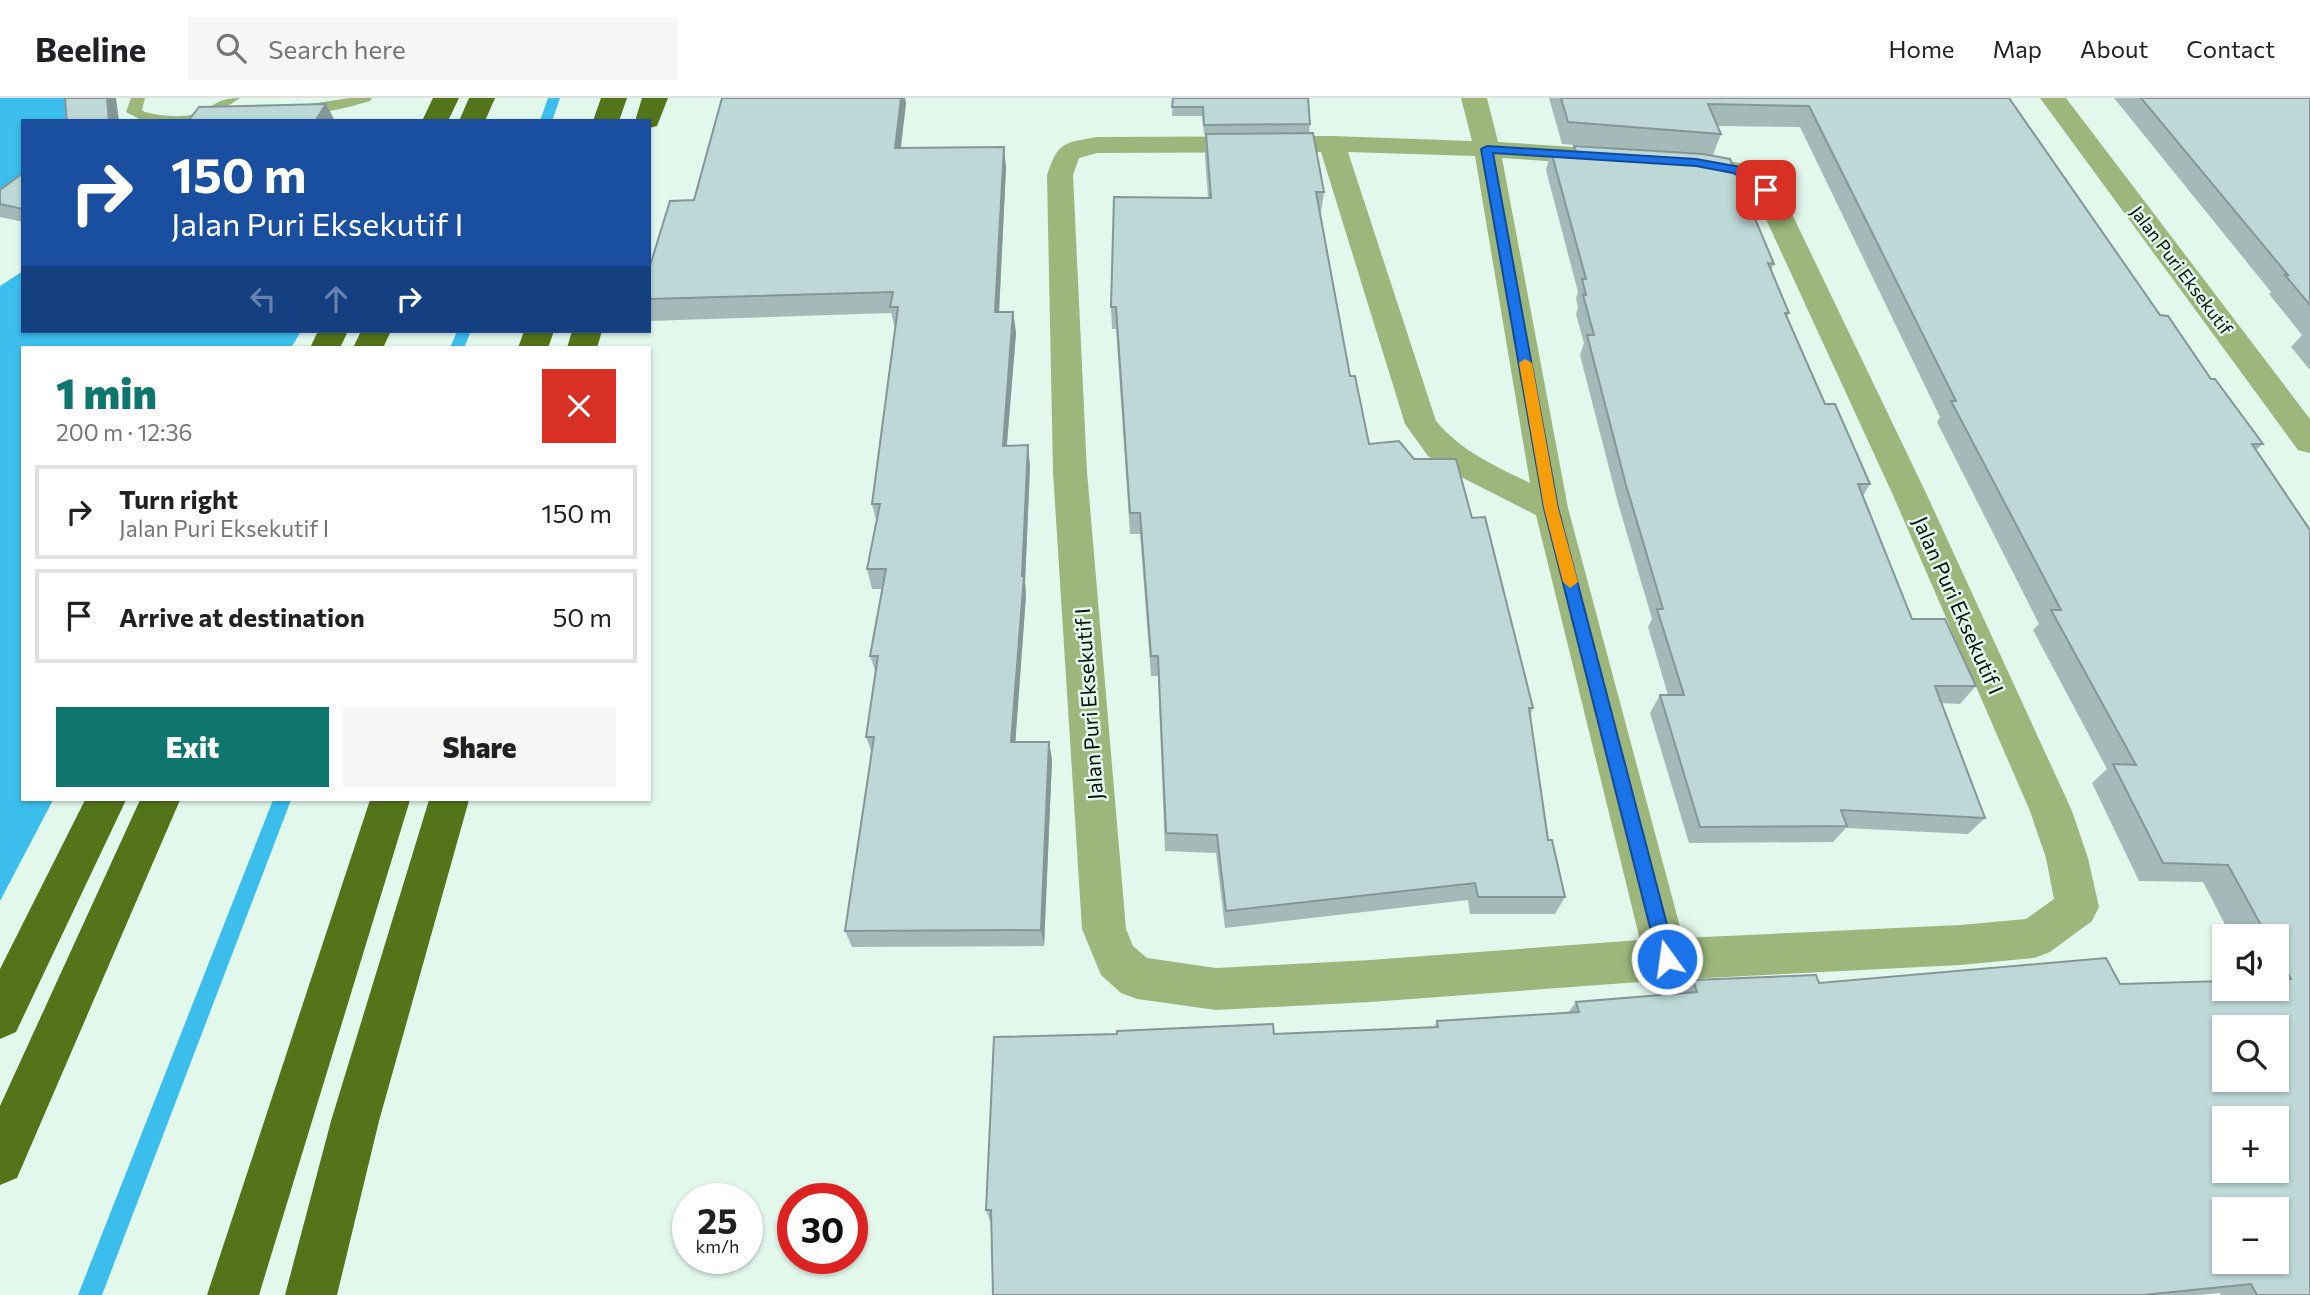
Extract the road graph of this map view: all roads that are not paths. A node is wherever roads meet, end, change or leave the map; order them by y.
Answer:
1 (138, 98) edge
2 (233, 98) edge
3 (365, 98) edge
4 (446, 98) edge
5 (482, 98) edge
6 (614, 98) edge
7 (655, 98) edge
8 (1474, 98) edge
9 (2053, 98) edge
10 (275, 112) edge
11 (237, 115) edge
12 (199, 118) junction
13 (436, 119) edge
14 (473, 119) edge
15 (607, 119) edge
16 (650, 119) edge
17 (1332, 144) junction
18 (1487, 149) junction
19 (2310, 442) edge
20 (1551, 508) junction
21 (106, 801) edge
22 (160, 801) edge
23 (390, 801) edge
24 (449, 801) edge
25 (1667, 959) junction
26 (0, 1017) edge
27 (0, 1161) edge
28 (233, 1295) edge
29 (311, 1295) edge

1 - 12 lane
2 - 12 lane
3 - 10 lane
4 - 13 highway
5 - 14 highway
6 - 15 highway
7 - 16 highway
8 - 18 street
9 - 19 street, Jalan Puri Eksekutif
11 - 12 lane
17 - 18 street, Jalan Puri Eksekutif I
17 - 20 street
17 - 25 street, Jalan Puri Eksekutif I
18 - 20 street
18 - 25 street, Jalan Puri Eksekutif I
20 - 25 street
21 - 26 highway
22 - 27 highway
23 - 28 highway
24 - 29 highway

